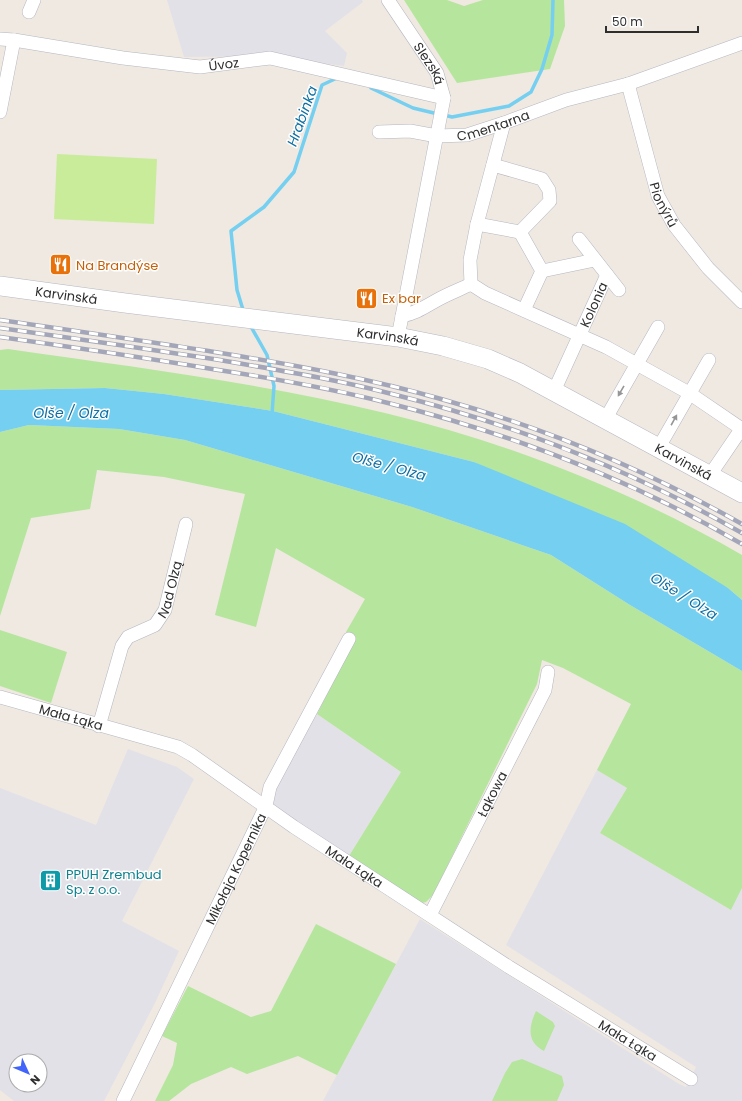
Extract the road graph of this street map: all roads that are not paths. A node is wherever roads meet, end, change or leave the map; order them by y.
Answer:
1 (388, 0) edge
2 (0, 39) edge
3 (14, 40) junction
4 (742, 43) edge
5 (628, 84) junction
6 (444, 102) junction
7 (0, 112) edge
8 (504, 123) junction
9 (379, 132) dead end
10 (438, 132) junction
11 (493, 165) junction
12 (477, 224) junction
13 (520, 232) junction
14 (579, 239) dead end
15 (595, 260) junction
16 (542, 271) junction
17 (607, 275) junction
18 (471, 284) junction
19 (0, 286) edge
20 (619, 290) dead end
21 (742, 302) edge
22 (524, 310) junction
23 (402, 316) junction
24 (658, 327) dead end
25 (580, 335) junction
26 (398, 337) junction
27 (709, 360) dead end
28 (637, 364) junction
29 (554, 391) junction
30 (689, 393) junction
31 (606, 418) junction
32 (742, 428) edge
33 (659, 447) junction
34 (710, 475) junction
35 (742, 493) edge
36 (186, 524) dead end
37 (349, 639) dead end
38 (548, 672) dead end
39 (0, 697) edge
40 (100, 726) junction
41 (266, 806) junction
42 (430, 915) junction
43 (691, 1079) dead end
44 (123, 1101) edge

1 - 6 street, Slezská
2 - 3 street, Úvoz
3 - 6 street, Úvoz
3 - 7 street
4 - 5 street, Cmentarna
5 - 8 street, Cmentarna
5 - 21 street, Pionýrů
6 - 10 street, Slezská
8 - 10 street, Cmentarna
8 - 11 street
9 - 10 street, Cmentarna
10 - 23 street
11 - 12 street
11 - 13 street
12 - 13 street
12 - 18 street
13 - 16 street
14 - 15 street, Kolonia
15 - 16 street
15 - 17 street, Kolonia
16 - 22 street
17 - 20 street, Kolonia
17 - 25 street, Kolonia
18 - 22 street, Kolonia
18 - 23 street
19 - 26 main road, Karvinská
22 - 25 street, Kolonia
23 - 26 street
24 - 28 street
25 - 28 street, Kolonia
25 - 29 street, Kolonia
26 - 29 main road, Karvinská
27 - 30 street
28 - 30 street, Kolonia
28 -> 31 street
29 - 31 main road, Karvinská
30 - 32 street, Kolonia
33 -> 30 street
31 - 33 main road, Karvinská
32 - 34 street, Kolonia
33 - 34 main road, Karvinská
34 - 35 main road, Karvinská
36 - 40 street, Nad Olzą
37 - 41 street, Mikołaja Kopernika
38 - 42 street, Łąkowa
39 - 40 street, Mała Łąka
40 - 41 street, Mała Łąka
41 - 42 street, Mała Łąka
41 - 44 street, Mikołaja Kopernika
42 - 43 street, Mała Łąka

